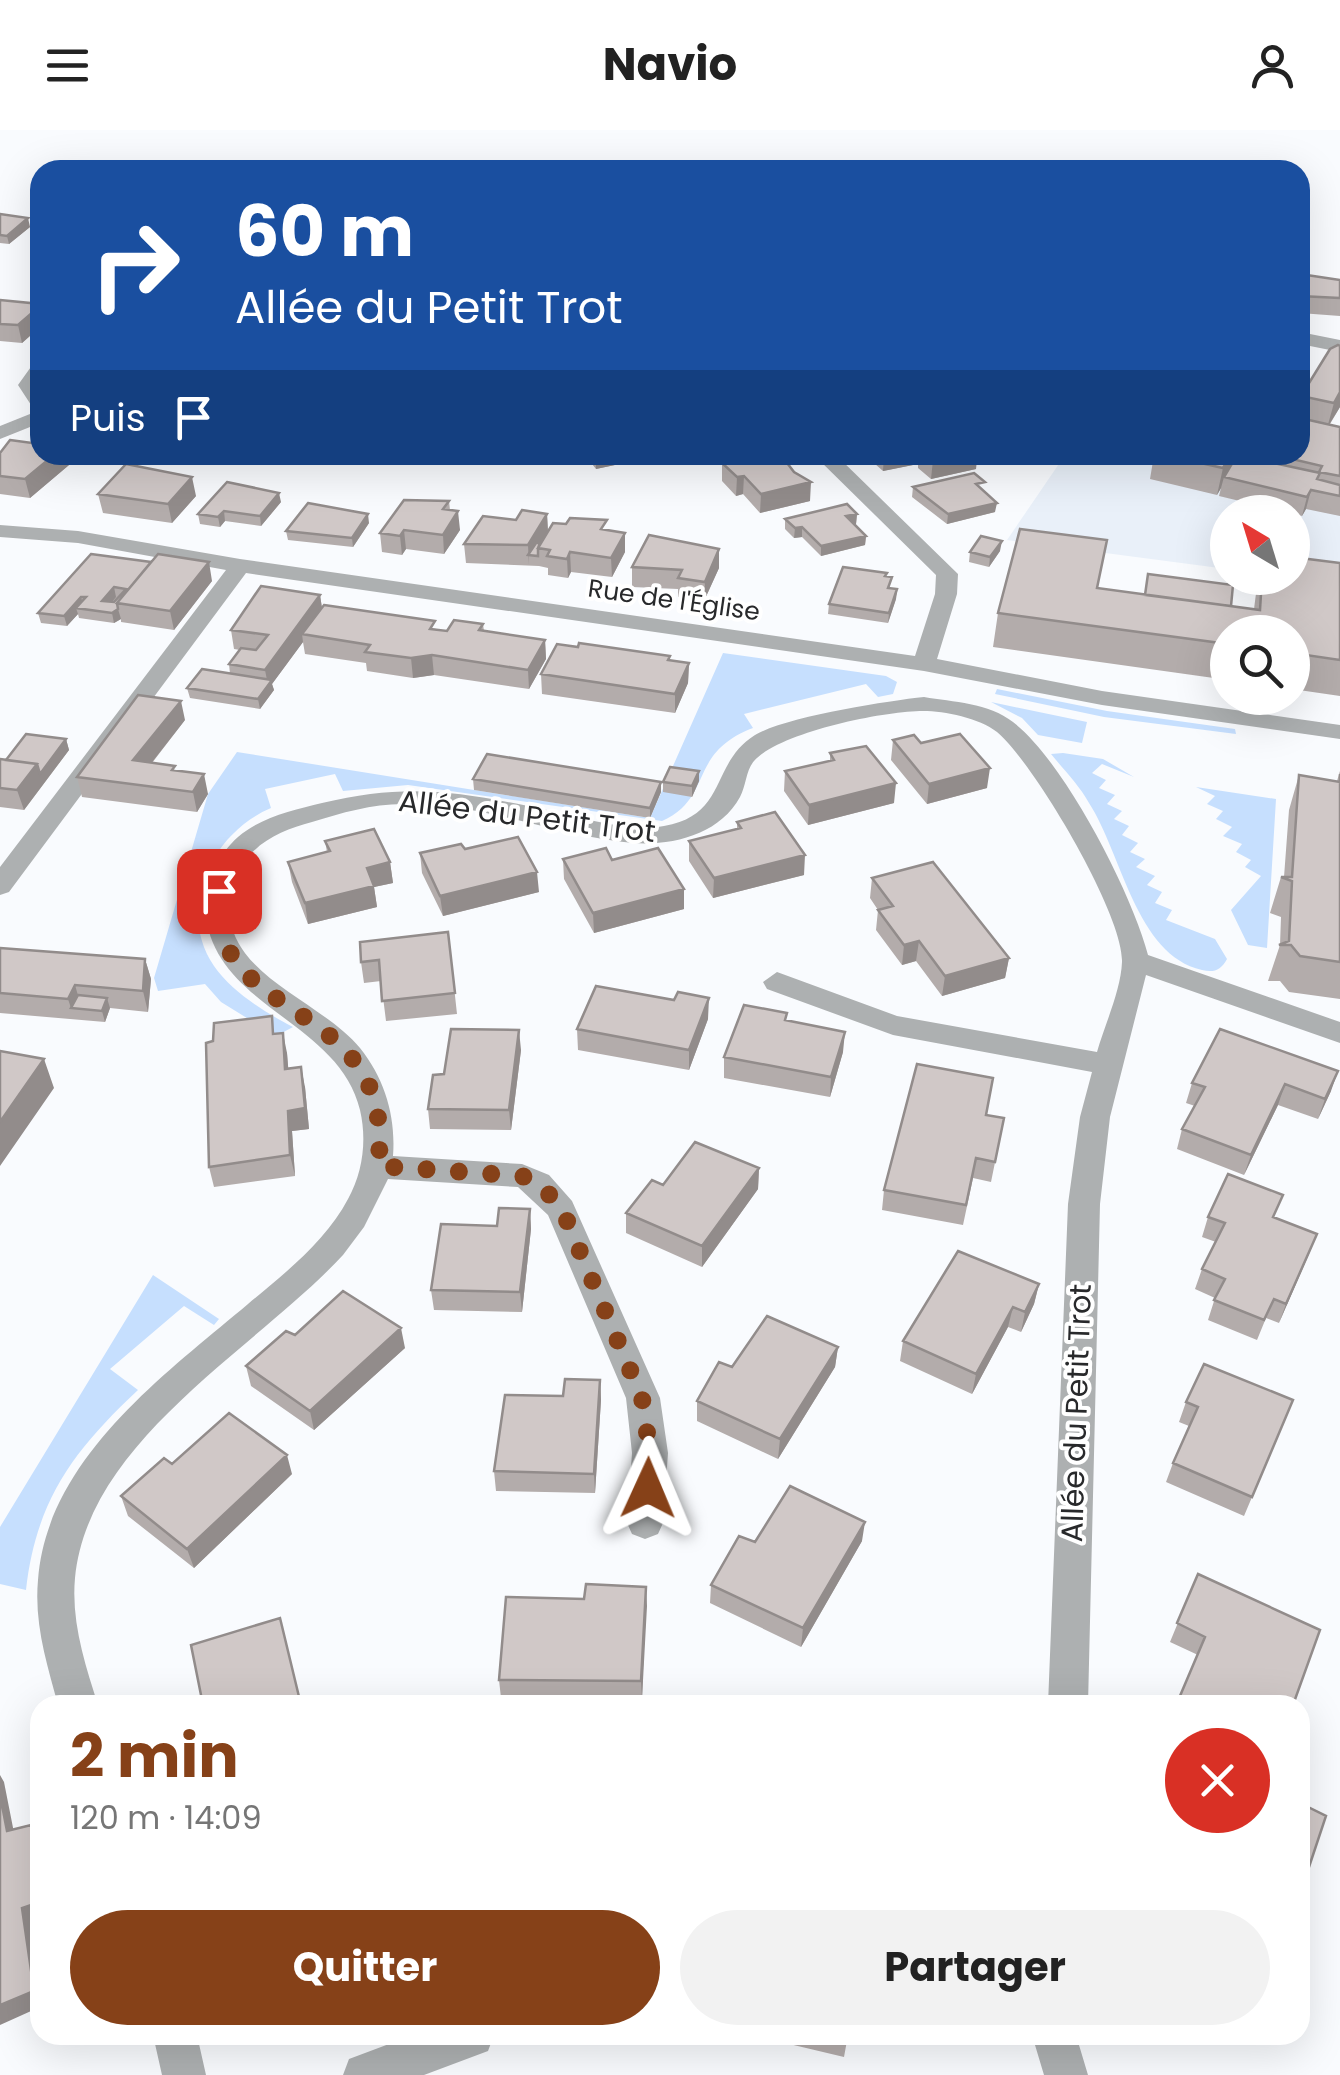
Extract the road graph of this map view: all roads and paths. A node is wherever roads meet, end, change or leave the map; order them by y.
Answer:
1 (1310, 340) edge
2 (1340, 346) edge
3 (30, 420) edge
4 (0, 433) edge
5 (834, 465) edge
6 (0, 532) edge
7 (240, 566) junction
8 (932, 665) junction
9 (924, 704) junction
10 (1340, 732) edge
11 (0, 886) edge
12 (1136, 961) junction
13 (778, 982) dead end
14 (1340, 1032) edge
15 (1107, 1064) junction
16 (378, 1166) junction
17 (645, 1523) dead end
18 (74, 1695) edge
19 (1068, 1695) edge
20 (177, 2045) edge
21 (445, 2045) edge
22 (1057, 2045) edge
23 (184, 2075) edge
24 (365, 2075) edge
25 (1066, 2075) edge

1 - 2 street
3 - 4 street
5 - 8 street
6 - 7 street, Rue de l'Église
7 - 8 street, Rue de l'Église
7 - 11 street
8 - 9 street
8 - 10 street, Rue de l'Église
9 - 12 street, Allée du Petit Trot
9 - 16 street, Allée du Petit Trot
12 - 14 street
12 - 15 street, Allée du Petit Trot
13 - 15 street
15 - 19 street, Allée du Petit Trot
16 - 17 street
16 - 18 street, Allée du Petit Trot
20 - 23 street
21 - 24 street
22 - 25 street

